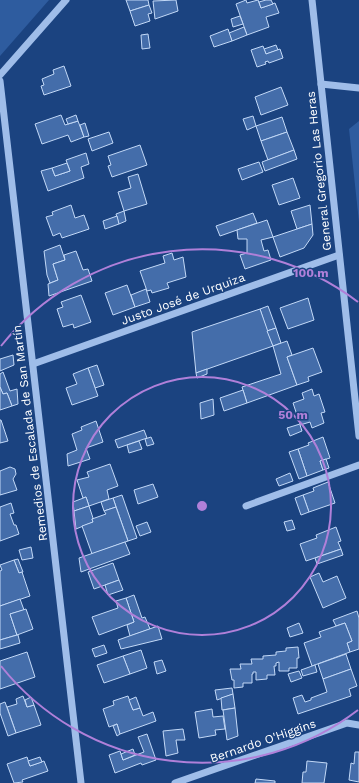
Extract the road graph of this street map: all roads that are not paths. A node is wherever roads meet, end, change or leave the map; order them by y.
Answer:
1 (66, 0) edge
2 (312, 0) edge
3 (0, 75) edge
4 (0, 81) edge
5 (321, 84) junction
6 (359, 88) edge
7 (339, 255) junction
8 (33, 364) junction
9 (358, 408) edge
10 (359, 436) edge
11 (359, 465) edge
12 (246, 506) dead end
13 (359, 725) edge
14 (81, 783) edge
15 (175, 783) edge

1 - 3 street
2 - 5 street, General Gregorio Las Heras
4 - 8 street, Remedios de Escalada de San Martín
5 - 6 street
5 - 7 street, General Gregorio Las Heras
7 - 8 street, Justo José de Urquiza
7 - 9 street, General Gregorio Las Heras
8 - 14 street, Remedios de Escalada de San Martín
9 - 10 street, General Gregorio Las Heras
11 - 12 street
13 - 15 street, Bernardo O'Higgins

